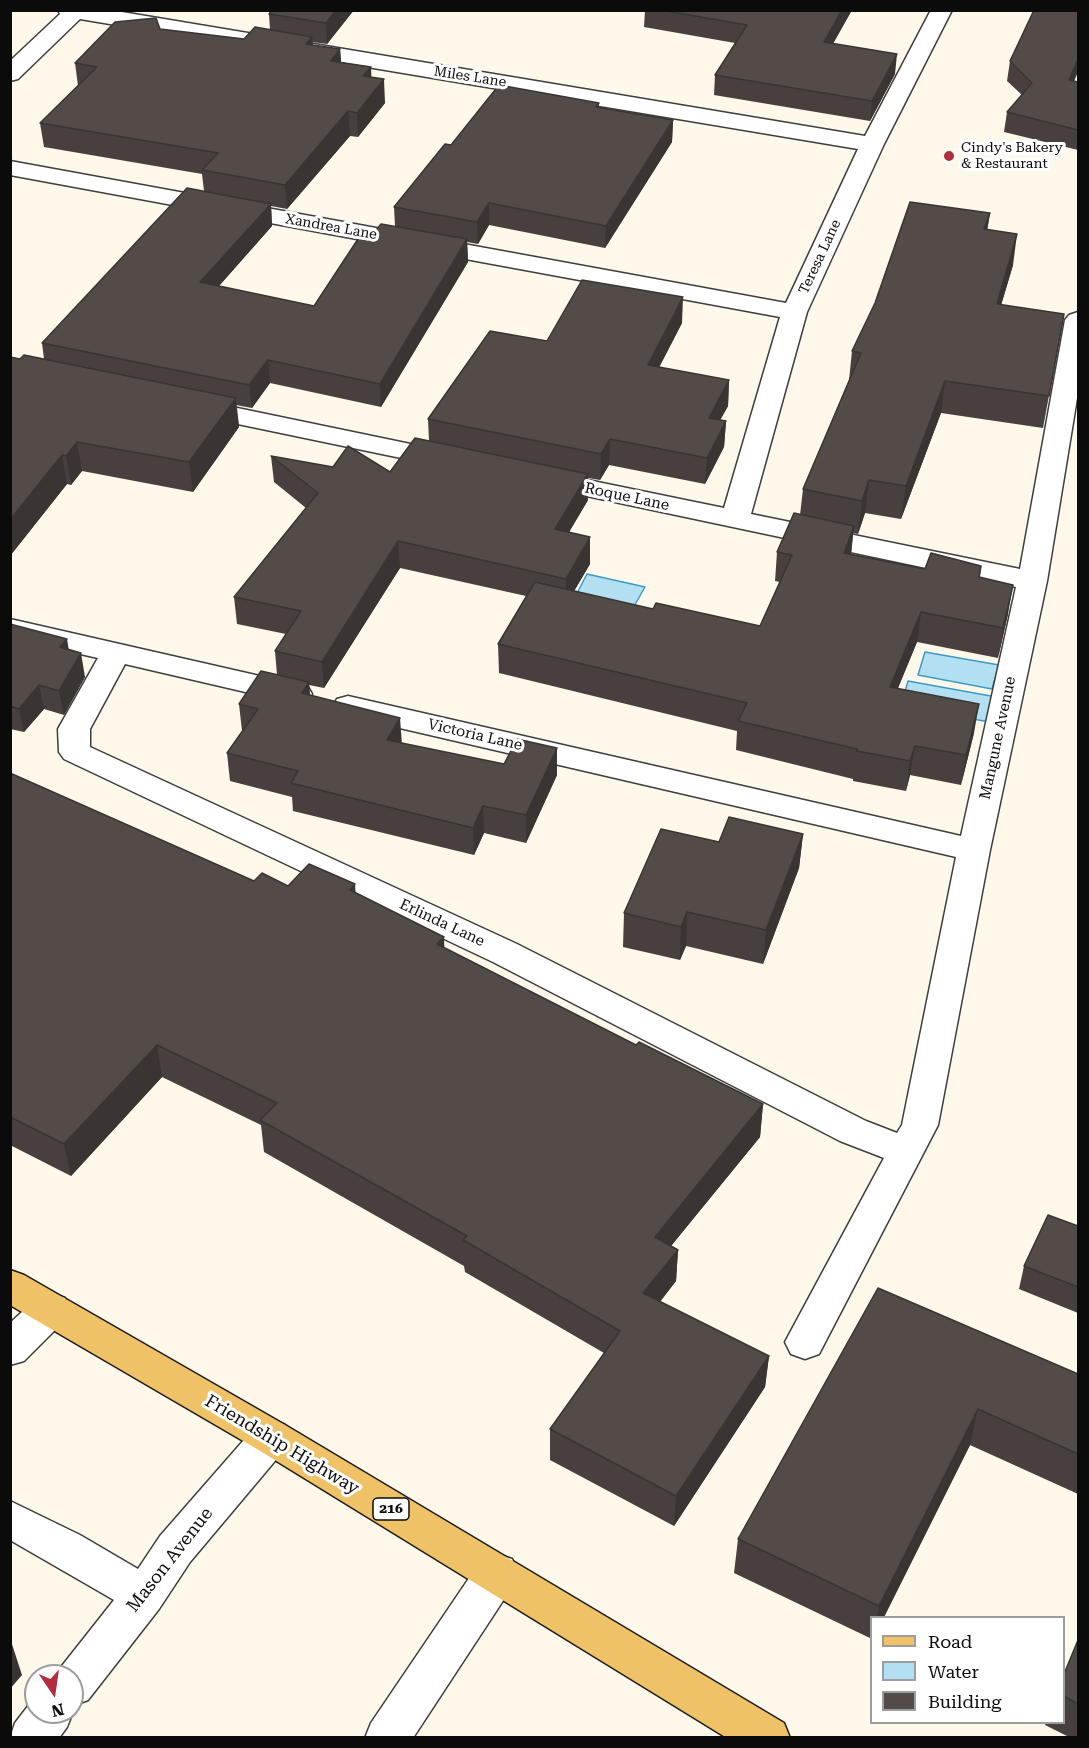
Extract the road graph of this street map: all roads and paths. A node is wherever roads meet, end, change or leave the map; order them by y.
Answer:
1 (942, 10) edge
2 (74, 11) edge
3 (10, 74) edge
4 (872, 144) junction
5 (10, 168) edge
6 (794, 312) junction
7 (1078, 320) edge
8 (174, 403) edge
9 (478, 466) edge
10 (525, 475) edge
11 (735, 519) junction
12 (1032, 581) junction
13 (10, 628) edge
14 (116, 652) junction
15 (974, 850) junction
16 (906, 1151) junction
17 (10, 1286) edge
18 (51, 1309) junction
19 (805, 1342) dead end
20 (10, 1349) edge
21 (271, 1437) junction
22 (10, 1519) edge
23 (497, 1573) junction
24 (144, 1594) junction
25 (84, 1670) edge
26 (41, 1724) edge
27 (31, 1737) edge
28 (387, 1737) edge
29 (768, 1737) edge

1 - 4 street, Teresa Lane
2 - 3 street
2 - 4 street, Miles Lane
4 - 6 street, Teresa Lane
5 - 6 street, Xandrea Lane
6 - 11 street, Teresa Lane
7 - 12 street, Mangune Avenue
8 - 9 street
10 - 11 street, Roque Lane
11 - 12 street, Roque Lane
12 - 15 street, Mangune Avenue
13 - 14 street, Victoria Lane
14 - 15 street, Victoria Lane
14 - 16 street, Erlinda Lane
15 - 16 street, Mangune Avenue
16 - 19 street, Mangune Avenue
17 - 18 main road, Friendship Highway / 216
18 - 20 street
18 - 21 main road, Friendship Highway / 216
21 - 23 main road, Friendship Highway / 216
21 - 24 street, Mason Avenue
22 - 24 street
23 - 28 street
23 - 29 main road, Friendship Highway / 216
24 - 25 street, Mason Avenue
26 - 27 street

